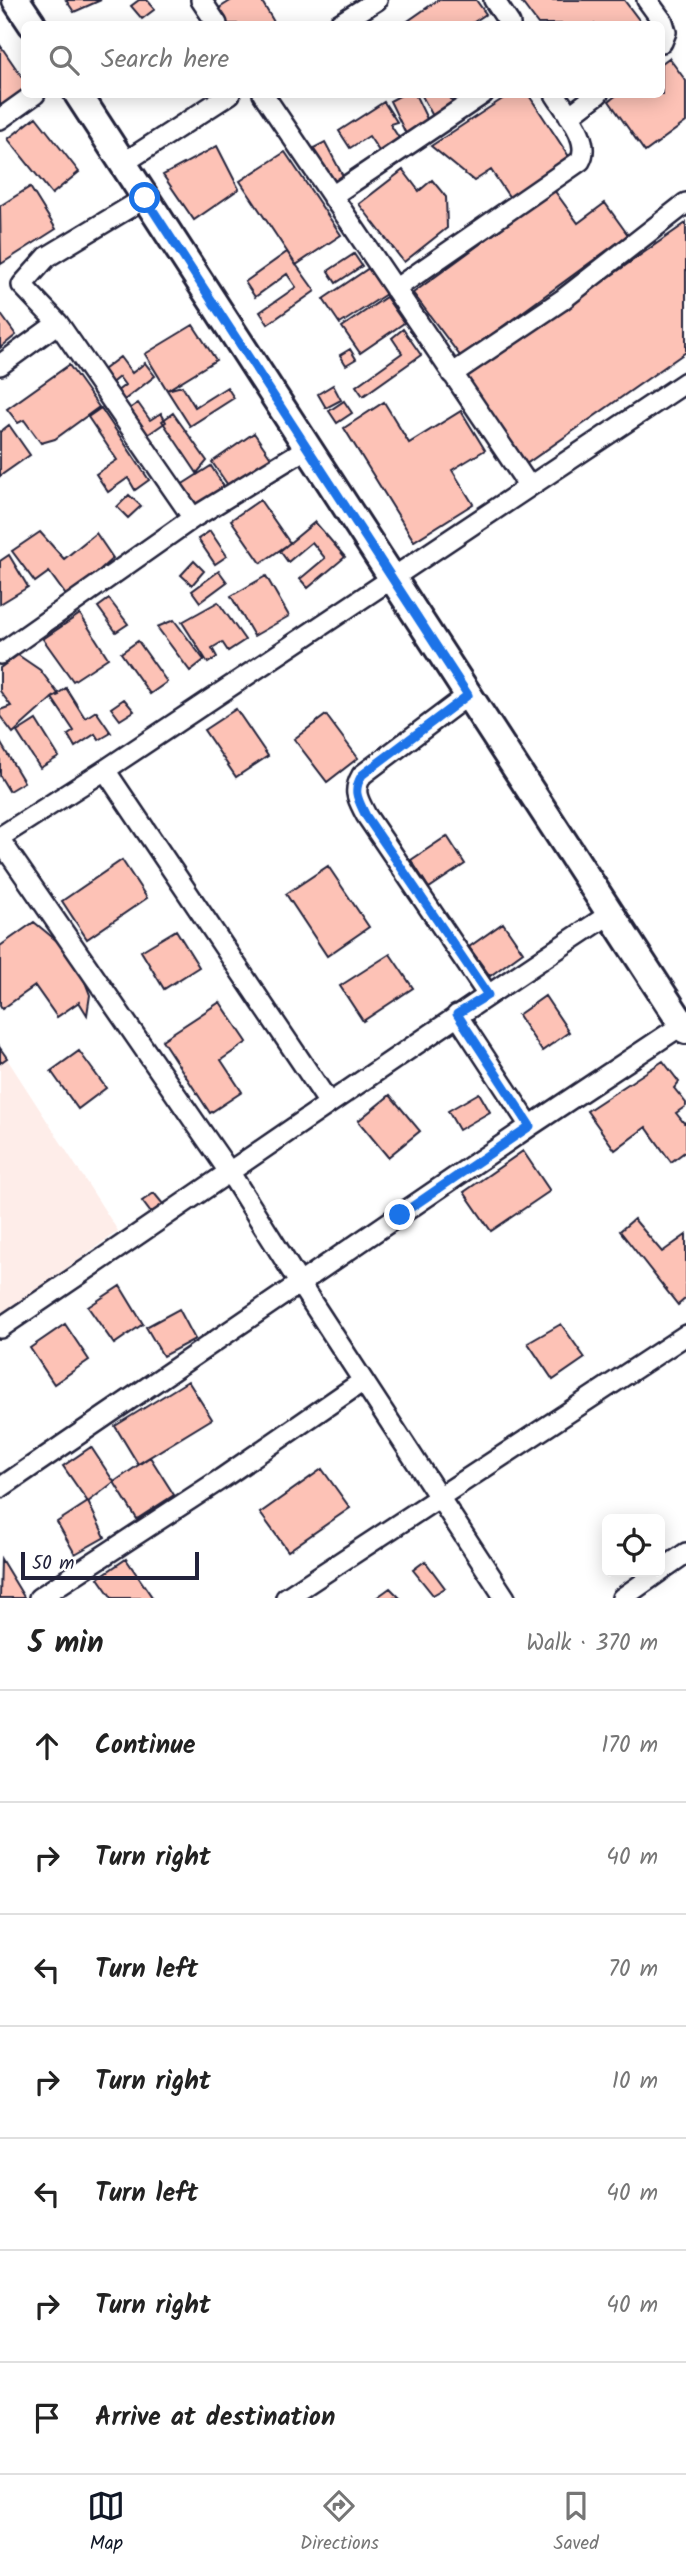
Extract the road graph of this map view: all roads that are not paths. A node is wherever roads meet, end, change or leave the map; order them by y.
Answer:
1 (16, 0) edge
2 (201, 0) edge
3 (377, 0) edge
4 (494, 0) edge
5 (647, 0) edge
6 (30, 21) edge
7 (215, 21) edge
8 (344, 21) edge
9 (508, 21) edge
10 (662, 21) edge
11 (30, 98) edge
12 (81, 98) edge
13 (224, 98) edge
14 (266, 98) edge
15 (477, 98) edge
16 (558, 98) edge
17 (593, 98) edge
18 (569, 116) junction
19 (0, 120) edge
20 (122, 163) junction
21 (332, 196) junction
22 (145, 198) junction
23 (686, 203) edge
24 (395, 289) junction
25 (58, 323) junction
26 (0, 365) edge
27 (452, 374) junction
28 (686, 382) edge
29 (307, 448) junction
30 (529, 486) junction
31 (193, 518) junction
32 (391, 578) junction
33 (1, 650) edge
34 (468, 695) junction
35 (105, 770) junction
36 (0, 839) edge
37 (610, 914) junction
38 (488, 995) junction
39 (457, 1014) junction
40 (684, 1027) edge
41 (329, 1103) junction
42 (530, 1126) junction
43 (230, 1173) junction
44 (300, 1284) junction
45 (0, 1328) edge
46 (686, 1335) edge
47 (363, 1381) junction
48 (0, 1488) edge
49 (439, 1497) junction
50 (686, 1553) edge
51 (665, 1567) edge
52 (651, 1577) edge
53 (39, 1598) edge
54 (286, 1598) edge
55 (505, 1598) edge
56 (622, 1598) edge

1 - 6 street
2 - 7 street
3 - 8 street
4 - 9 street
5 - 10 street
11 - 19 street
12 - 20 street
13 - 20 street
14 - 21 street
15 - 21 street
16 - 18 street
17 - 18 street
18 - 24 street
20 - 22 street
21 - 24 street
22 - 25 street
22 - 29 street
23 - 27 street
24 - 27 street
25 - 26 street
25 - 31 street
27 - 30 street
28 - 30 street
29 - 31 street
29 - 32 street
30 - 32 street
31 - 33 street
32 - 34 street
32 - 35 street
34 - 37 street
34 - 38 street
35 - 36 street
35 - 41 street
36 - 43 street
37 - 38 street
37 - 40 street
38 - 39 street
39 - 41 street
39 - 42 street
40 - 42 street
41 - 43 street
42 - 44 street
43 - 44 street
43 - 45 street
44 - 47 street
44 - 48 street
46 - 49 street
47 - 49 street
47 - 53 street
49 - 54 street
49 - 55 street
50 - 51 street
52 - 56 street

